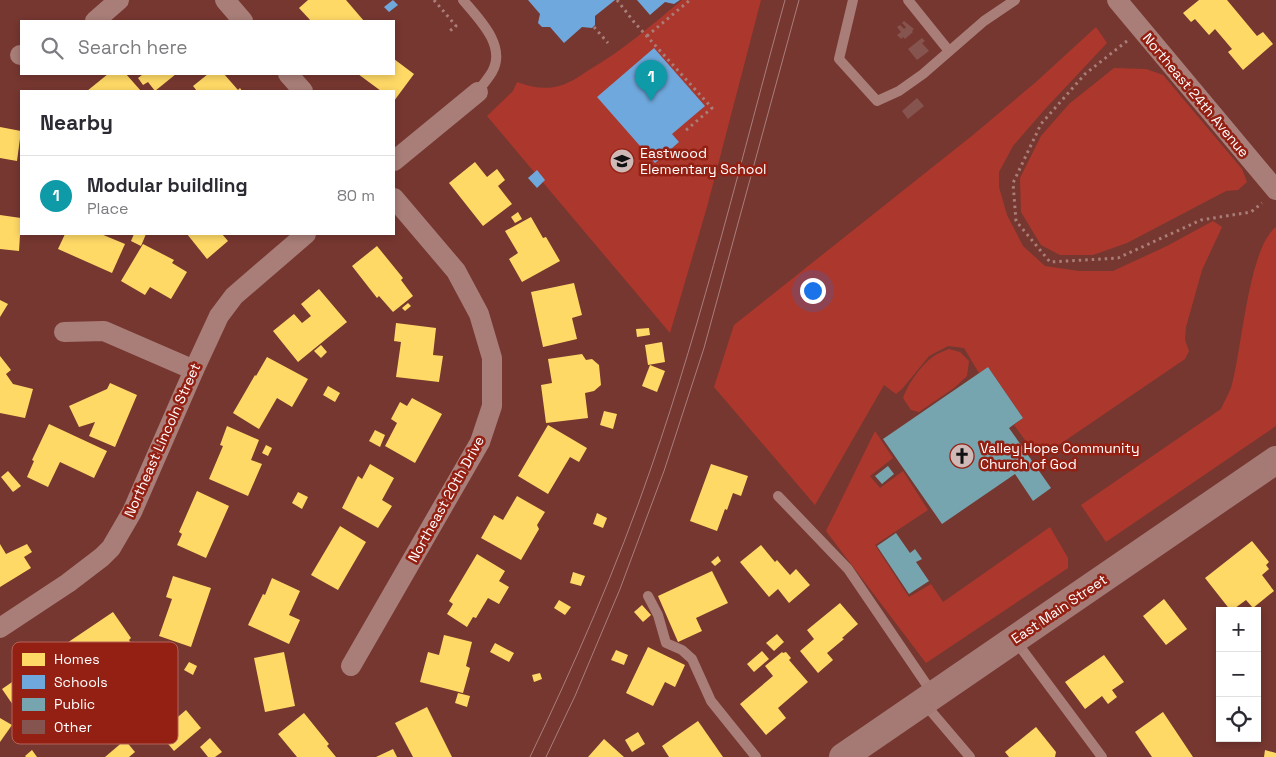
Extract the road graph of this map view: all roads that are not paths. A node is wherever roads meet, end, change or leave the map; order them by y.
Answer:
1 (119, 0) edge
2 (225, 0) edge
3 (463, 0) edge
4 (853, 0) edge
5 (908, 0) edge
6 (1015, 0) edge
7 (1116, 0) edge
8 (96, 20) edge
9 (242, 20) edge
10 (949, 51) junction
11 (289, 75) edge
12 (302, 90) edge
13 (478, 92) joint
14 (395, 160) edge
15 (1270, 196) edge
16 (395, 199) edge
17 (305, 235) edge
18 (64, 332) dead end
19 (194, 370) junction
20 (1276, 460) edge
21 (778, 496) dead end
22 (648, 596) dead end
23 (0, 628) edge
24 (1014, 640) junction
25 (351, 666) dead end
26 (928, 698) junction
27 (756, 757) edge
28 (843, 757) edge
29 (970, 757) edge
30 (1102, 757) edge

1 - 8 street
2 - 9 street
3 - 13 lane
4 - 10 lane
5 - 10 lane
6 - 10 lane
7 - 15 street, Northeast 24th Avenue
11 - 12 street
13 - 14 street
16 - 25 street, Northeast 20th Drive
17 - 19 street, Northeast Lincoln Street
18 - 19 street
19 - 23 street, Northeast Lincoln Street
20 - 24 main road, East Main Street
21 - 26 lane
22 - 27 lane
24 - 26 main road, East Main Street
24 - 30 lane
26 - 28 main road, East Main Street
26 - 29 lane

